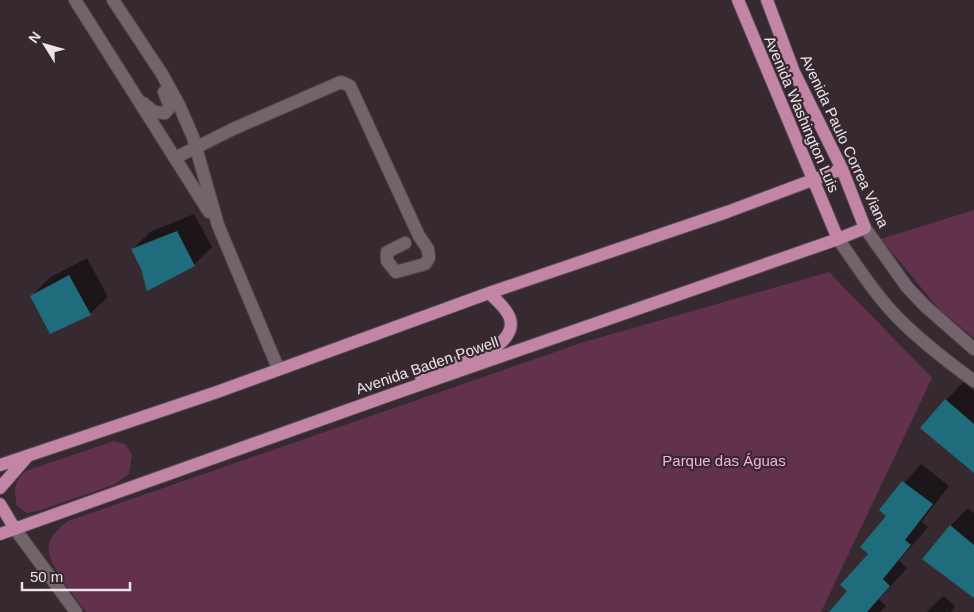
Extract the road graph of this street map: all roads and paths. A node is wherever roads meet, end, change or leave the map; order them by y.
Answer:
1 (75, 0) edge
2 (113, 0) edge
3 (738, 0) edge
4 (767, 0) edge
5 (147, 54) junction
6 (129, 88) junction
7 (196, 148) junction
8 (174, 158) junction
9 (842, 170) junction
10 (811, 180) junction
11 (218, 225) junction
12 (865, 228) junction
13 (838, 239) junction
14 (405, 243) dead end
15 (489, 293) junction
16 (974, 349) edge
17 (278, 368) junction
18 (974, 381) edge
19 (393, 394) junction
20 (29, 454) junction
21 (0, 465) edge
22 (0, 488) edge
23 (0, 504) edge
24 (15, 529) junction
25 (0, 534) edge
26 (76, 612) edge

1 - 6 street
2 - 5 street
3 - 10 main road, Avenida Washington Luis
4 - 9 main road, Avenida Paulo Correa Viana
5 - 6 street
5 - 7 street
6 - 8 street
7 - 8 street
7 - 11 street
7 - 14 street
8 - 11 street
9 - 10 main road
9 - 12 main road, Avenida Paulo Correa Viana
10 - 13 main road, Avenida Washington Luis
10 - 15 main road
11 - 17 street
12 - 13 main road, Avenida Baden Powell
12 - 16 street, Avenida Paulo Correa Viana
13 - 18 street
13 - 19 main road, Avenida Baden Powell
15 - 17 main road
15 - 19 main road
17 - 20 main road
19 - 24 main road, Avenida Baden Powell
20 - 21 main road
20 - 22 main road
23 - 24 main road
24 - 25 main road, Avenida Baden Powell
24 - 26 street

